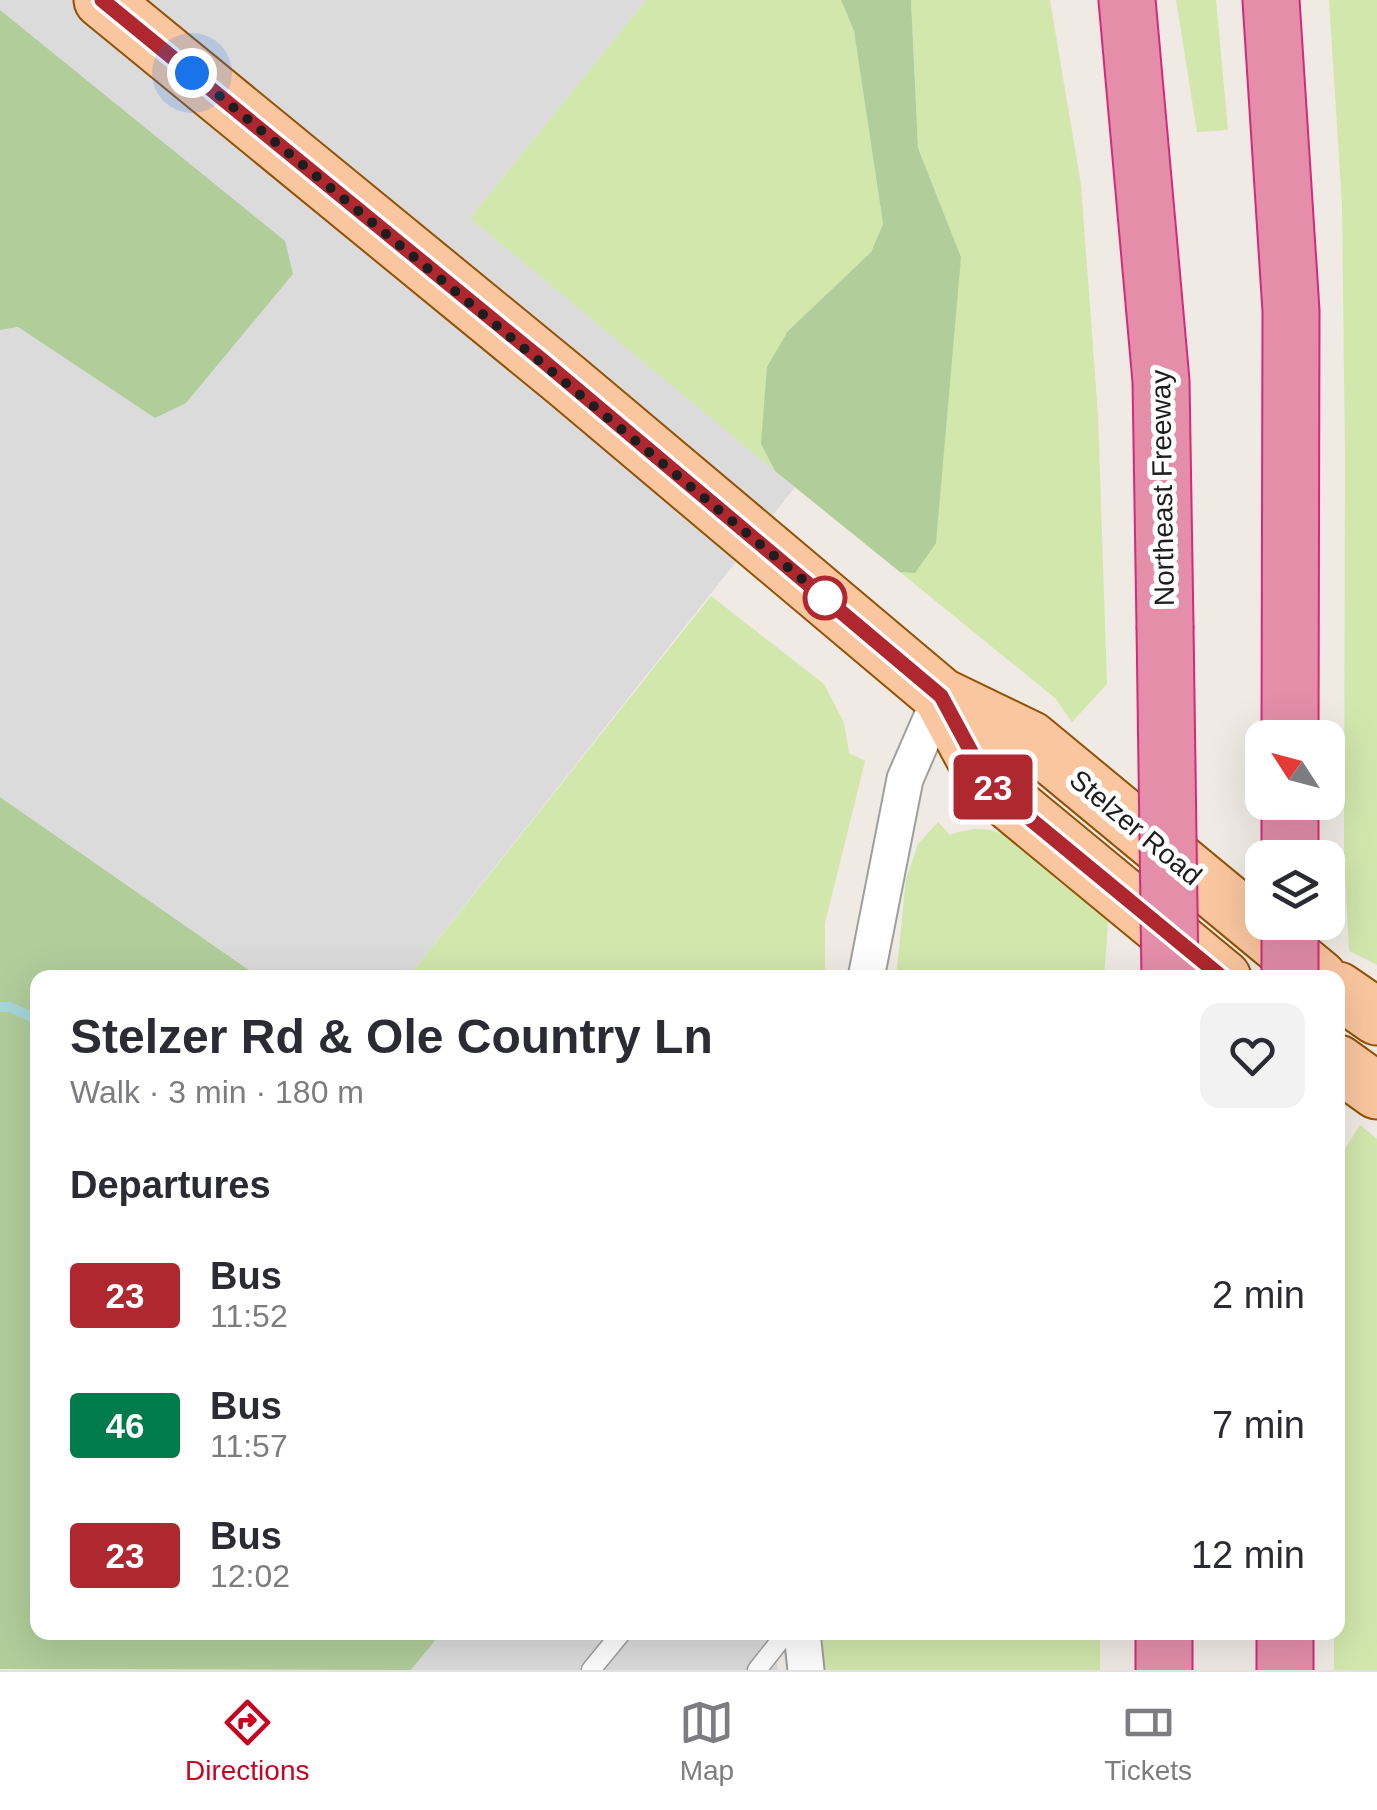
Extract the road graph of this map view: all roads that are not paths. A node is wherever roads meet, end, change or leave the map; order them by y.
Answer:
1 (102, 0) edge
2 (1093, 0) edge
3 (1127, 0) edge
4 (1271, 0) edge
5 (1152, 279) junction
6 (941, 696) junction
7 (1290, 720) edge
8 (1290, 940) edge
9 (868, 970) edge
10 (1170, 970) edge
11 (1213, 970) edge
12 (1290, 970) edge
13 (1308, 970) edge
14 (1345, 995) edge
15 (1377, 1018) edge
16 (1345, 1068) edge
17 (1377, 1091) edge
18 (615, 1640) edge
19 (781, 1640) edge
20 (803, 1640) edge
21 (1164, 1640) edge
22 (1285, 1640) edge
23 (591, 1670) edge
24 (757, 1670) edge
25 (806, 1670) edge
26 (1164, 1670) edge
27 (1285, 1670) edge

1 - 6 main road, Stelzer Road
2 - 5 highway
3 - 5 highway, Northeast Freeway
4 - 7 highway
5 - 10 highway, Northeast Freeway, bridge
6 - 9 street
6 - 11 main road, Stelzer Road
6 - 13 main road, Stelzer Road
8 - 12 highway, bridge
14 - 15 main road
16 - 17 main road
18 - 23 lane
19 - 24 lane
20 - 25 street
21 - 26 highway
22 - 27 highway

